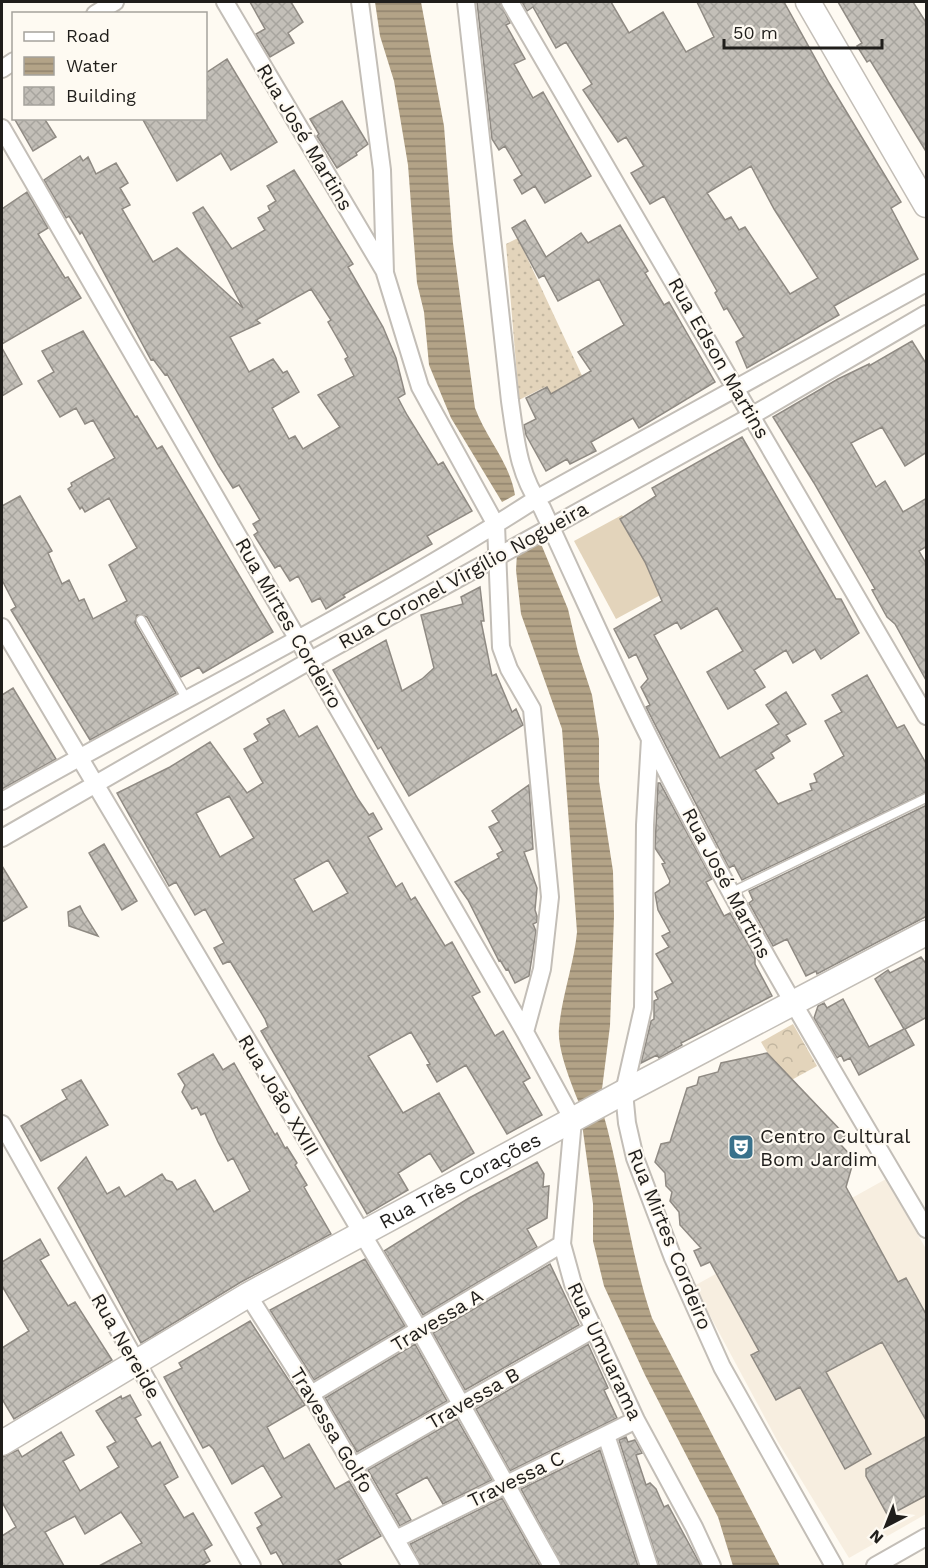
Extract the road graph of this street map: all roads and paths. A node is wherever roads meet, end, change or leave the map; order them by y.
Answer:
1 (115, 2) edge
2 (225, 2) edge
3 (360, 2) edge
4 (466, 2) edge
5 (510, 2) edge
6 (808, 2) edge
7 (98, 12) edge
8 (2, 128) edge
9 (927, 205) edge
10 (385, 273) junction
11 (927, 283) edge
12 (927, 314) edge
13 (737, 389) junction
14 (753, 415) junction
15 (536, 500) junction
16 (496, 525) junction
17 (550, 526) junction
18 (496, 557) junction
19 (141, 620) dead end
20 (2, 627) edge
21 (297, 638) junction
22 (311, 660) junction
23 (186, 698) junction
24 (924, 705) edge
25 (650, 738) junction
26 (78, 757) junction
27 (94, 785) junction
28 (927, 798) edge
29 (2, 801) edge
30 (2, 838) edge
31 (732, 892) junction
32 (927, 933) edge
33 (793, 1004) junction
34 (525, 1032) junction
35 (624, 1092) junction
36 (573, 1120) junction
37 (2, 1124) edge
38 (927, 1229) edge
39 (361, 1233) junction
40 (562, 1244) junction
41 (248, 1295) junction
42 (592, 1330) junction
43 (420, 1331) junction
44 (136, 1364) junction
45 (311, 1394) junction
46 (462, 1405) junction
47 (636, 1420) junction
48 (606, 1435) junction
49 (2, 1443) edge
50 (354, 1466) junction
51 (505, 1483) junction
52 (927, 1537) edge
53 (396, 1539) junction
54 (252, 1566) edge
55 (411, 1566) edge
56 (552, 1566) edge
57 (649, 1566) edge
58 (712, 1566) edge
59 (834, 1566) edge
60 (875, 1566) edge

1 - 7 street
2 - 10 street, Rua José Martins
3 - 10 street, Rua José Martins
4 - 15 street, Rua José Martins
5 - 13 street, Rua Edson Martins
6 - 9 street
8 - 21 street, Rua Mirtes Cordeiro
10 - 16 street, Rua José Martins
11 - 13 street, Rua Coronel Virgílio Nogueira
12 - 14 street, Rua Coronel Virgílio Nogueira
13 - 14 street, Rua Edson Martins
13 - 15 street, Rua Coronel Virgílio Nogueira
14 - 17 street, Rua Coronel Virgílio Nogueira
14 - 24 street, Rua Edson Martins
15 - 16 street, Rua Coronel Virgílio Nogueira
15 - 17 street, Rua José Martins
16 - 18 street, Rua José Martins
16 - 21 street, Rua Coronel Virgílio Nogueira
17 - 18 street, Rua Coronel Virgílio Nogueira
17 - 25 street, Rua José Martins
18 - 22 street, Rua Coronel Virgílio Nogueira
18 - 34 street, Rua José Martins
19 - 23 lane
20 - 26 street, Rua João XXIII
21 - 22 street, Rua Mirtes Cordeiro
21 - 23 street, Rua Coronel Virgílio Nogueira
22 - 27 street, Rua Coronel Virgílio Nogueira
22 - 34 street, Rua Mirtes Cordeiro
23 - 26 street, Rua Coronel Virgílio Nogueira
25 - 31 street, Rua José Martins
25 - 35 street, Rua Mirtes Cordeiro
26 - 27 street, Rua João XXIII
26 - 29 street, Rua Coronel Virgílio Nogueira
27 - 30 street, Rua Coronel Virgílio Nogueira
27 - 39 street, Rua João XXIII
28 - 31 lane
31 - 33 street, Rua José Martins
32 - 33 street, Rua Três Corações
33 - 35 street, Rua Três Corações
33 - 38 street, Rua José Martins
34 - 36 street, Rua Mirtes Cordeiro
35 - 36 street, Rua Três Corações
35 - 59 street, Rua Mirtes Cordeiro
36 - 39 street, Rua Três Corações
36 - 40 street, Rua Umuarama
37 - 44 street, Rua Nereide
39 - 41 street, Rua Três Corações
39 - 43 street, Rua João XXIII
40 - 42 street, Rua Umuarama
40 - 43 street, Travessa A
41 - 44 street, Rua Três Corações
41 - 45 street, Travessa Golfo
42 - 46 street, Travessa B
42 - 47 street, Rua Umuarama
43 - 45 street, Travessa A
43 - 46 street, Rua João XXIII
44 - 49 street, Rua Três Corações
44 - 54 street, Rua Nereide
45 - 50 street, Travessa Golfo
46 - 50 street, Travessa B
46 - 51 street, Rua João XXIII
47 - 48 street, Travessa C
47 - 58 street, Rua Umuarama
48 - 51 street, Travessa C
48 - 57 street
50 - 53 street, Travessa Golfo
51 - 53 street, Travessa C
51 - 56 street, Rua João XXIII
52 - 60 street
53 - 55 street, Travessa Golfo

